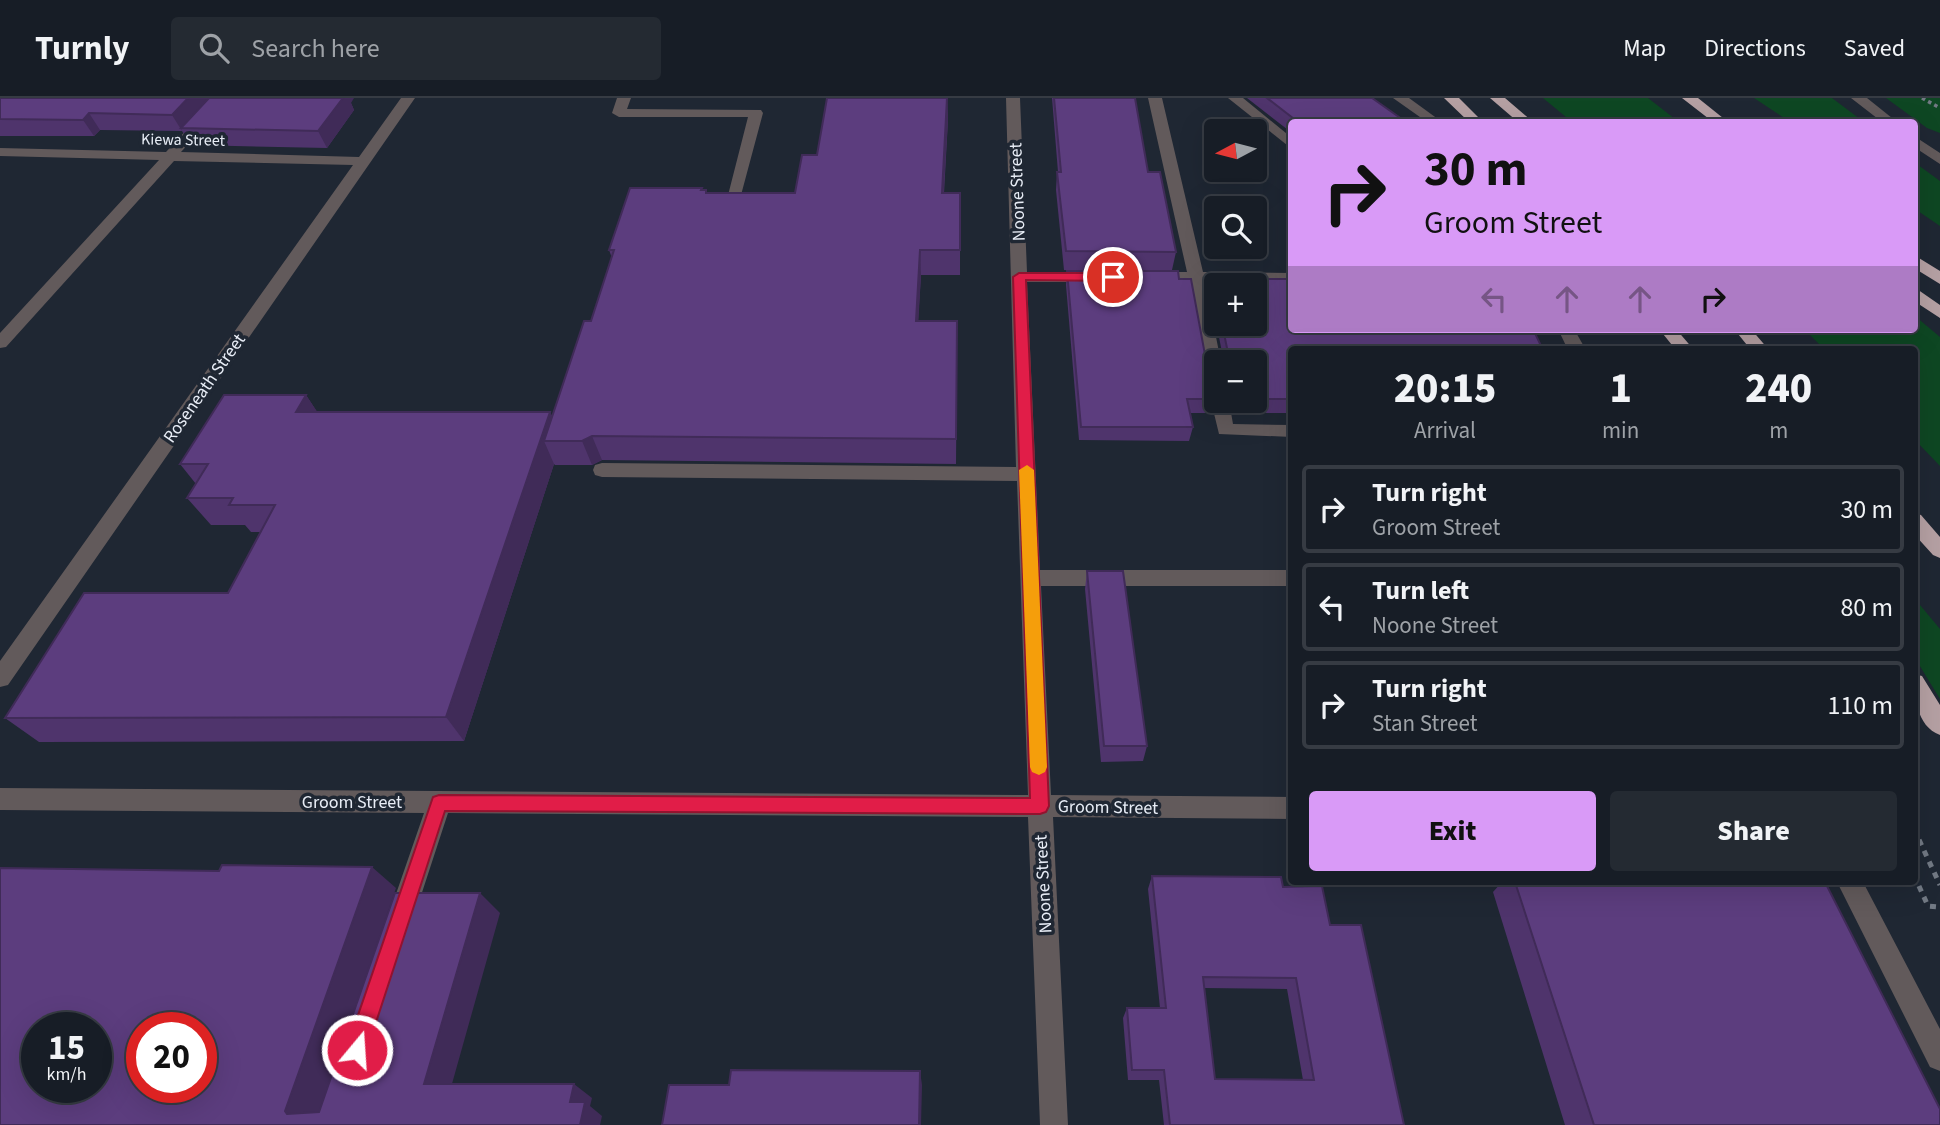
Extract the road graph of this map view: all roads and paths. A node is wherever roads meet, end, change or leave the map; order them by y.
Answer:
1 (223, 98) edge
2 (408, 98) edge
3 (625, 98) edge
4 (1013, 98) edge
5 (1155, 98) edge
6 (1235, 98) edge
7 (1400, 98) edge
8 (1451, 98) edge
9 (1497, 98) edge
10 (1683, 98) edge
11 (1689, 98) edge
12 (1858, 98) edge
13 (1922, 98) edge
14 (1940, 108) edge
15 (1430, 119) edge
16 (1473, 119) edge
17 (1522, 119) edge
18 (1708, 119) edge
19 (1717, 119) edge
20 (1887, 119) edge
21 (1288, 142) edge
22 (1918, 144) edge
23 (8, 152) edge
24 (171, 156) junction
25 (1940, 160) edge
26 (365, 161) junction
27 (0, 166) edge
28 (732, 207) edge
29 (1918, 263) edge
30 (1019, 277) junction
31 (1113, 277) edge
32 (1140, 277) edge
33 (1196, 277) junction
34 (1288, 278) edge
35 (1940, 279) edge
36 (1918, 295) edge
37 (1940, 313) edge
38 (0, 343) edge
39 (1210, 350) edge
40 (1222, 413) edge
41 (1288, 431) edge
42 (602, 470) dead end
43 (1027, 474) junction
44 (1918, 525) edge
45 (1940, 550) edge
46 (1031, 578) junction
47 (1288, 578) edge
48 (0, 678) edge
49 (1918, 689) edge
50 (1940, 725) edge
51 (0, 799) edge
52 (439, 803) junction
53 (1040, 806) junction
54 (1288, 808) edge
55 (1918, 838) edge
56 (1918, 883) edge
57 (1852, 885) edge
58 (1940, 885) edge
59 (1940, 907) edge
60 (393, 941) edge
61 (1940, 1057) edge
62 (1054, 1125) edge

1 - 24 street
2 - 26 street, Roseneath Street
3 - 28 street
4 - 30 street, Noone Street
5 - 33 street
6 - 21 street
7 - 15 street
8 - 16 highway
9 - 17 highway
10 - 18 highway
11 - 19 highway
12 - 20 street
13 - 14 path
22 - 25 street
23 - 24 street, Kiewa Street
23 - 27 street
24 - 26 street, Kiewa Street
24 - 38 street
26 - 48 street, Roseneath Street
29 - 35 highway
30 - 31 street
30 - 43 street, Noone Street
32 - 33 street
33 - 34 street
33 - 39 street
36 - 37 highway
40 - 41 street
42 - 43 street
43 - 46 street, Noone Street
44 - 45 highway
46 - 47 street
46 - 53 street, Noone Street
49 - 50 highway
51 - 52 street, Groom Street
52 - 53 street, Groom Street
52 - 60 street
53 - 54 street, Groom Street
53 - 62 street, Noone Street
55 - 58 path
56 - 59 path
57 - 61 street

